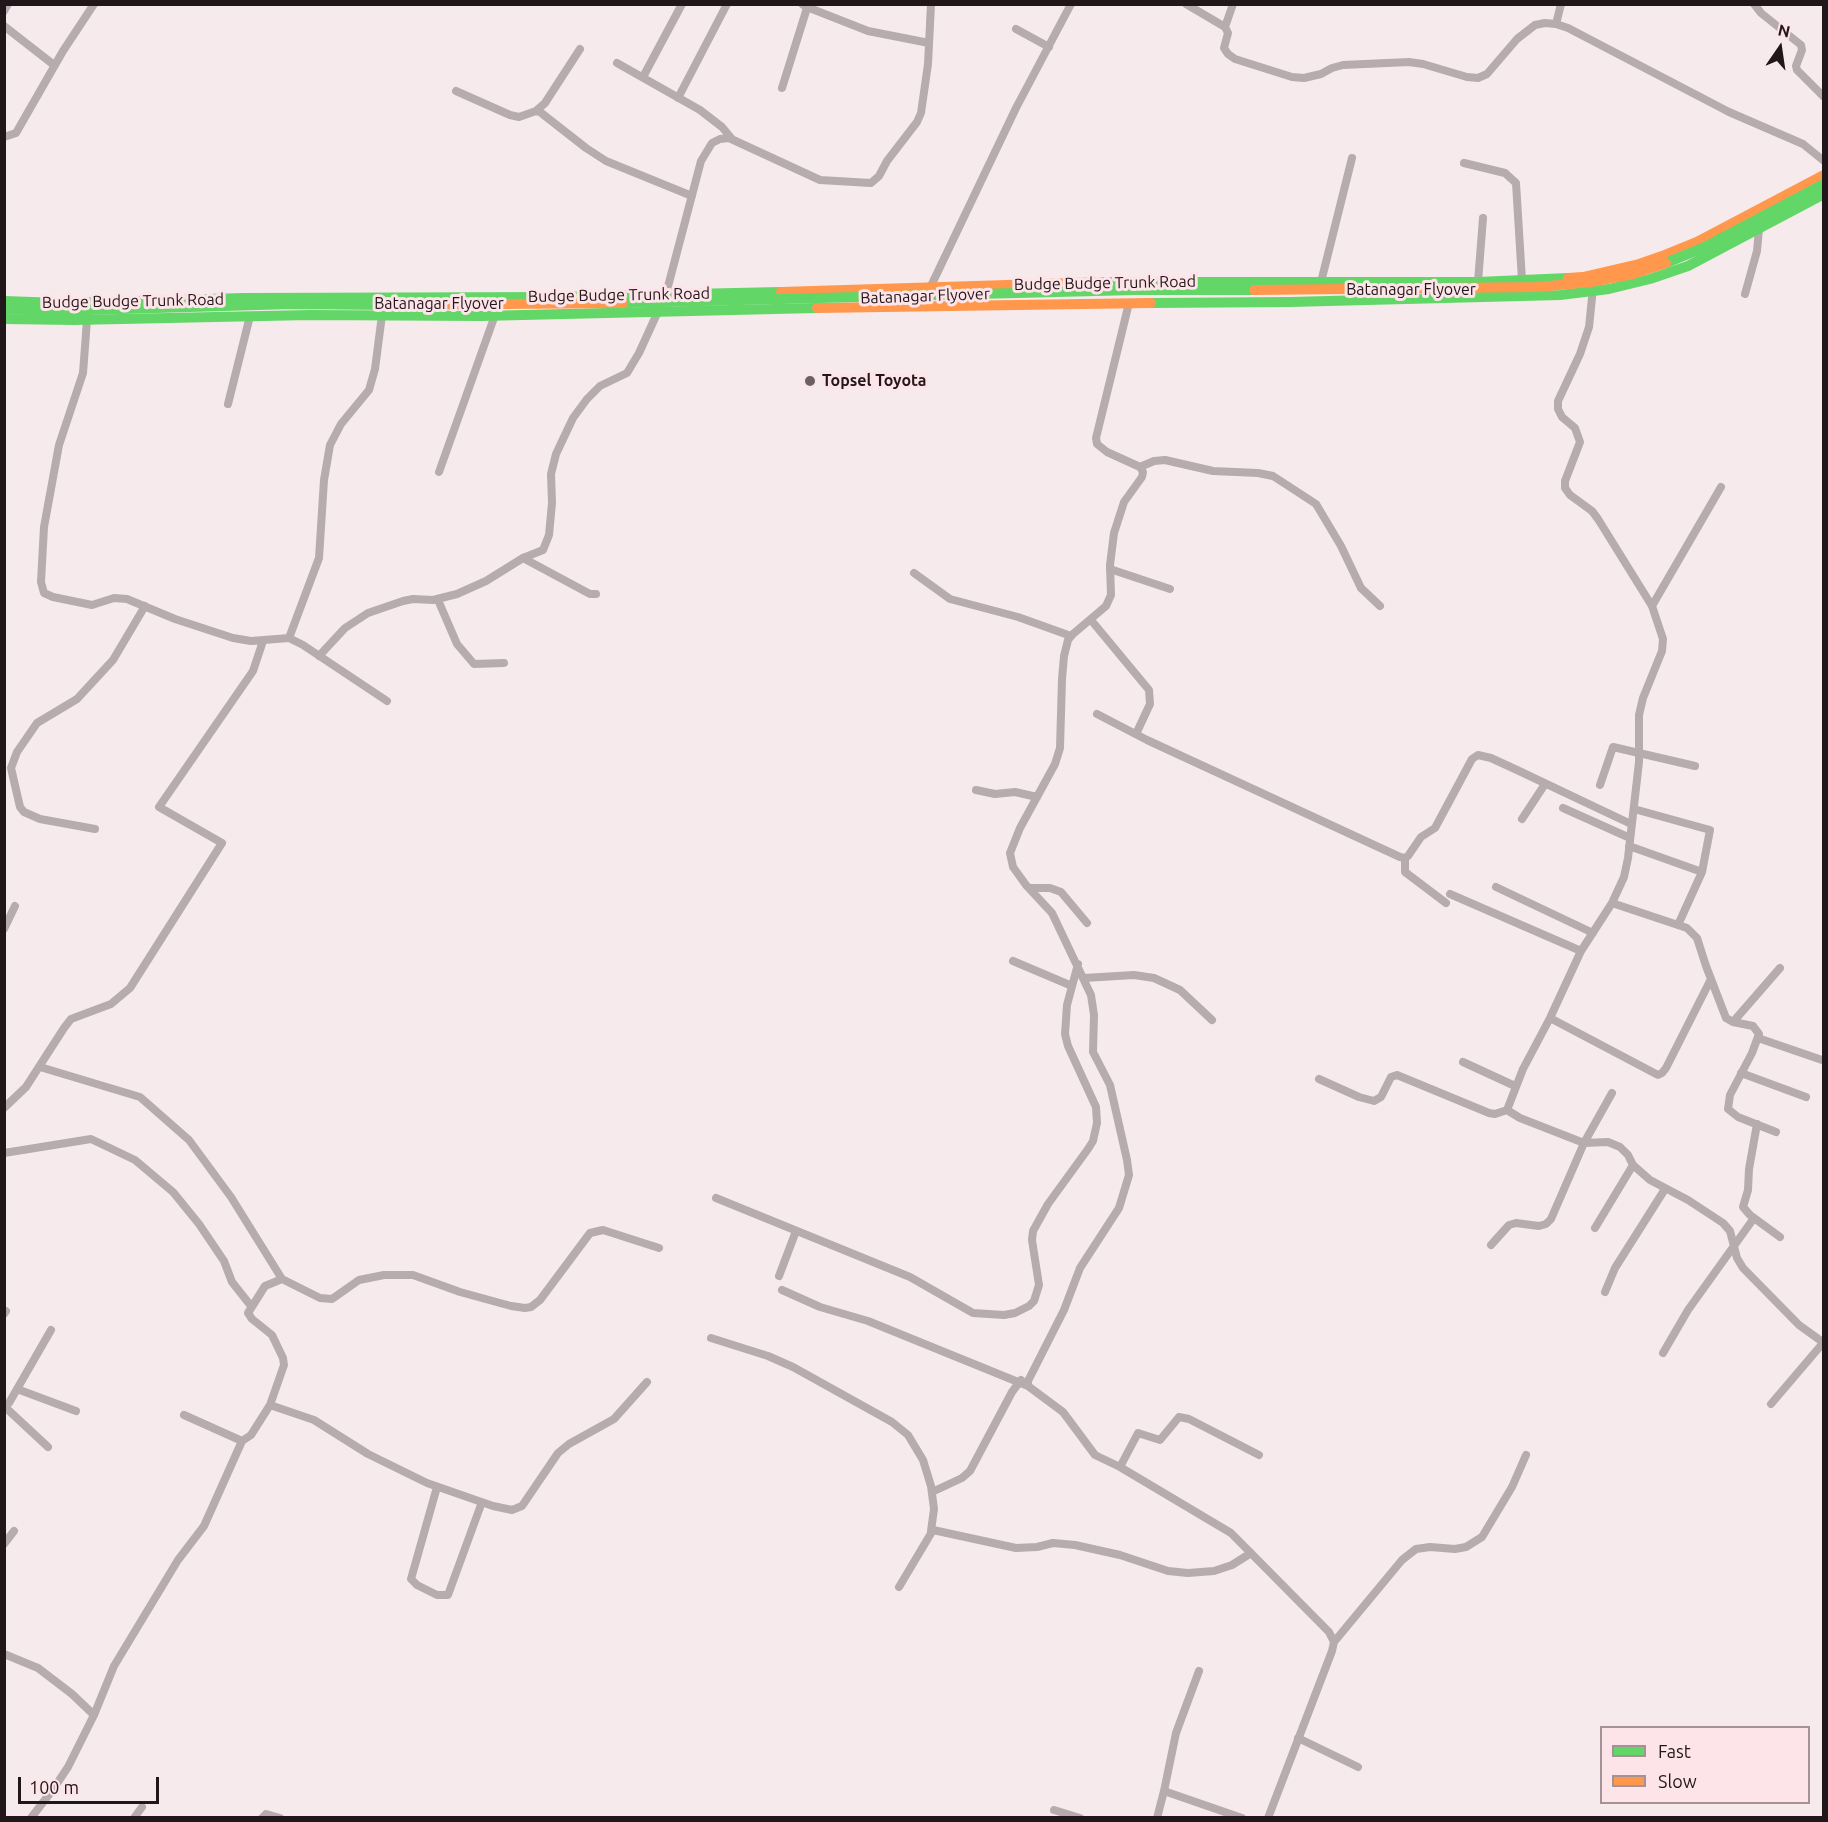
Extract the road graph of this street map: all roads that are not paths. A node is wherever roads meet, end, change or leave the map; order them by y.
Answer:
1 (8, 4) edge
2 (94, 4) edge
3 (682, 4) edge
4 (727, 4) edge
5 (931, 4) edge
6 (1071, 4) edge
7 (1186, 4) edge
8 (1233, 4) edge
9 (1560, 4) edge
10 (1754, 4) edge
11 (804, 6) edge
12 (4, 11) edge
13 (1556, 24) junction
14 (4, 26) edge
15 (1225, 27) junction
16 (1016, 29) dead end
17 (929, 43) junction
18 (1049, 47) junction
19 (580, 49) dead end
20 (617, 63) dead end
21 (54, 65) junction
22 (643, 77) junction
23 (782, 88) dead end
24 (456, 91) dead end
25 (678, 98) junction
26 (1824, 98) edge
27 (536, 111) junction
28 (4, 137) edge
29 (732, 140) junction
30 (1352, 158) dead end
31 (1824, 160) edge
32 (1464, 163) dead end
33 (1824, 175) edge
34 (1824, 184) edge
35 (1824, 194) edge
36 (692, 196) junction
37 (1483, 218) dead end
38 (1759, 229) junction
39 (1594, 274) junction
40 (1522, 280) junction
41 (1321, 282) junction
42 (1478, 282) junction
43 (930, 288) junction
44 (1592, 292) junction
45 (666, 294) junction
46 (1745, 294) dead end
47 (4, 301) edge
48 (1129, 303) junction
49 (4, 309) edge
50 (658, 312) junction
51 (382, 315) junction
52 (495, 315) junction
53 (250, 316) junction
54 (4, 319) edge
55 (87, 320) junction
56 (228, 404) dead end
57 (1140, 467) junction
58 (439, 472) dead end
59 (1721, 487) dead end
60 (524, 558) junction
61 (1110, 569) junction
62 (914, 573) dead end
63 (1170, 589) dead end
64 (596, 594) dead end
65 (438, 600) junction
66 (145, 606) junction
67 (1380, 606) dead end
68 (1652, 606) junction
69 (1091, 620) junction
70 (1071, 636) junction
71 (288, 638) junction
72 (263, 641) junction
73 (319, 656) junction
74 (504, 663) dead end
75 (387, 701) dead end
76 (1097, 714) dead end
77 (1136, 734) junction
78 (1639, 752) junction
79 (1695, 766) dead end
80 (1545, 784) junction
81 (1600, 785) dead end
82 (976, 790) dead end
83 (1037, 796) junction
84 (1563, 808) dead end
85 (1634, 809) junction
86 (1522, 819) dead end
87 (1631, 824) junction
88 (95, 829) dead end
89 (1630, 842) junction
90 (1405, 858) junction
91 (1702, 872) junction
92 (1496, 887) dead end
93 (1029, 888) junction
94 (1450, 894) dead end
95 (1446, 903) dead end
96 (1612, 903) junction
97 (15, 906) dead end
98 (1087, 923) dead end
99 (1678, 925) junction
100 (4, 929) edge
101 (1593, 933) junction
102 (1581, 951) junction
103 (1013, 961) dead end
104 (1078, 964) junction
105 (1780, 968) dead end
106 (1084, 978) junction
107 (1711, 979) junction
108 (1072, 986) junction
109 (1550, 1018) junction
110 (1212, 1020) dead end
111 (1733, 1022) junction
112 (1758, 1038) junction
113 (1822, 1059) edge
114 (1463, 1062) dead end
115 (40, 1067) junction
116 (1742, 1073) junction
117 (1319, 1079) dead end
118 (1515, 1086) junction
119 (1612, 1093) dead end
120 (1806, 1097) dead end
121 (4, 1108) edge
122 (1507, 1110) junction
123 (1757, 1124) junction
124 (1776, 1132) dead end
125 (1584, 1143) junction
126 (4, 1153) edge
127 (1634, 1165) junction
128 (1665, 1189) junction
129 (716, 1198) dead end
130 (1754, 1218) junction
131 (1595, 1228) dead end
132 (796, 1231) junction
133 (1780, 1237) dead end
134 (1491, 1245) dead end
135 (1735, 1245) junction
136 (659, 1248) dead end
137 (779, 1276) dead end
138 (282, 1279) junction
139 (782, 1290) dead end
140 (1605, 1292) dead end
141 (251, 1306) junction
142 (51, 1330) dead end
143 (711, 1338) dead end
144 (1823, 1343) edge
145 (1663, 1353) dead end
146 (1031, 1376) junction
147 (647, 1382) dead end
148 (1018, 1383) junction
149 (1028, 1386) junction
150 (17, 1389) junction
151 (1771, 1404) dead end
152 (270, 1405) junction
153 (5, 1407) edge
154 (76, 1412) dead end
155 (184, 1414) dead end
156 (242, 1441) junction
157 (48, 1447) dead end
158 (1259, 1455) dead end
159 (1526, 1455) dead end
160 (1120, 1467) junction
161 (437, 1486) junction
162 (932, 1492) junction
163 (482, 1502) junction
164 (14, 1531) dead end
165 (931, 1531) junction
166 (4, 1544) edge
167 (1251, 1553) junction
168 (899, 1587) dead end
169 (1334, 1642) junction
170 (4, 1654) edge
171 (1199, 1671) dead end
172 (94, 1715) junction
173 (1298, 1738) junction
174 (1359, 1767) dead end
175 (1164, 1791) junction
176 (142, 1807) dead end
177 (1054, 1810) dead end
178 (31, 1818) edge
179 (134, 1818) edge
180 (262, 1818) edge
181 (280, 1818) edge
182 (1080, 1818) edge
183 (1157, 1818) edge
184 (1242, 1818) edge
185 (1268, 1818) edge

1 - 12 street
2 - 21 street
3 - 22 street
4 - 25 street
5 - 17 street
6 - 18 street
7 - 15 street
8 - 15 street
9 - 13 street
10 - 26 street
11 - 17 street
11 - 23 street
13 - 15 street
13 - 31 street
14 - 21 street
16 - 18 street
17 - 29 street
18 - 43 street
19 - 27 street
20 - 22 street
21 - 28 street
22 - 25 street
24 - 27 street
25 - 29 street
27 - 36 street
29 - 36 street
30 - 41 street
32 - 40 street
33 - 39 street, Budge Budge Trunk Road
34 - 49 street, Batanagar Flyover, bridge
35 - 38 street, Budge Budge Trunk Road
36 - 45 street
37 - 42 street
38 - 44 street, Budge Budge Trunk Road
38 - 46 street
39 - 40 street, Budge Budge Trunk Road
39 - 44 street
40 - 42 street, Budge Budge Trunk Road
41 - 42 street, Budge Budge Trunk Road
41 - 43 street, Budge Budge Trunk Road
43 - 45 street, Budge Budge Trunk Road
44 - 48 street, Budge Budge Trunk Road
44 - 68 street
45 - 47 street, Budge Budge Trunk Road
45 - 50 street
48 - 50 street, Budge Budge Trunk Road
48 - 57 street
50 - 52 street, Budge Budge Trunk Road
50 - 60 street
51 - 52 street, Budge Budge Trunk Road
51 - 53 street, Budge Budge Trunk Road
51 - 71 street
52 - 58 street
53 - 55 street, Budge Budge Trunk Road
53 - 56 street
54 - 55 street, Budge Budge Trunk Road
55 - 66 street
57 - 61 street
57 - 67 street
59 - 68 street
60 - 64 street
60 - 65 street
61 - 63 street
61 - 69 street
62 - 70 street
65 - 73 street
65 - 74 street
66 - 72 street
66 - 88 street
68 - 78 street
69 - 70 street
69 - 77 street
70 - 83 street
71 - 72 street
71 - 73 street
72 - 115 street
73 - 75 street
76 - 77 street
77 - 90 street
78 - 79 street
78 - 81 street
78 - 85 street
80 - 86 street
80 - 87 street
80 - 90 street
82 - 83 street
83 - 93 street
84 - 89 street
85 - 87 street
85 - 91 street
87 - 89 street
89 - 91 street
89 - 96 street
90 - 95 street
91 - 99 street
92 - 101 street
93 - 98 street
93 - 104 street
94 - 102 street
96 - 99 street
96 - 101 street
97 - 100 street
99 - 107 street
101 - 102 street
102 - 109 street
103 - 108 street
104 - 106 street
104 - 108 street
105 - 111 street
106 - 110 street
106 - 146 street
107 - 109 street
107 - 111 street
108 - 132 street
109 - 118 street
111 - 112 street
112 - 113 street
112 - 116 street
114 - 118 street
115 - 121 street
115 - 138 street
116 - 120 street
116 - 123 street
117 - 122 street
118 - 122 street
119 - 125 street
122 - 125 street
123 - 124 street
123 - 130 street
125 - 127 street
125 - 134 street
126 - 141 street
127 - 128 street
127 - 131 street
128 - 135 street
128 - 140 street
129 - 132 street
130 - 133 street
130 - 135 street
132 - 137 street
135 - 144 street
135 - 145 street
136 - 138 street
138 - 141 street
139 - 148 street
141 - 152 street
142 - 150 street
143 - 162 street
144 - 151 street
146 - 148 street
146 - 149 street
147 - 163 street
148 - 149 street
148 - 162 street
149 - 160 street
150 - 153 street
150 - 154 street
152 - 156 street
152 - 161 street
153 - 157 street
155 - 156 street
156 - 172 street
158 - 160 street
159 - 169 street
160 - 167 street
161 - 163 street
161 - 163 street
162 - 165 street
164 - 166 street
165 - 167 street
165 - 168 street
167 - 169 street
169 - 173 street
170 - 172 street
171 - 175 street
172 - 178 street
173 - 174 street
173 - 185 street
175 - 183 street
175 - 184 street
176 - 179 street
177 - 182 street
180 - 181 street

